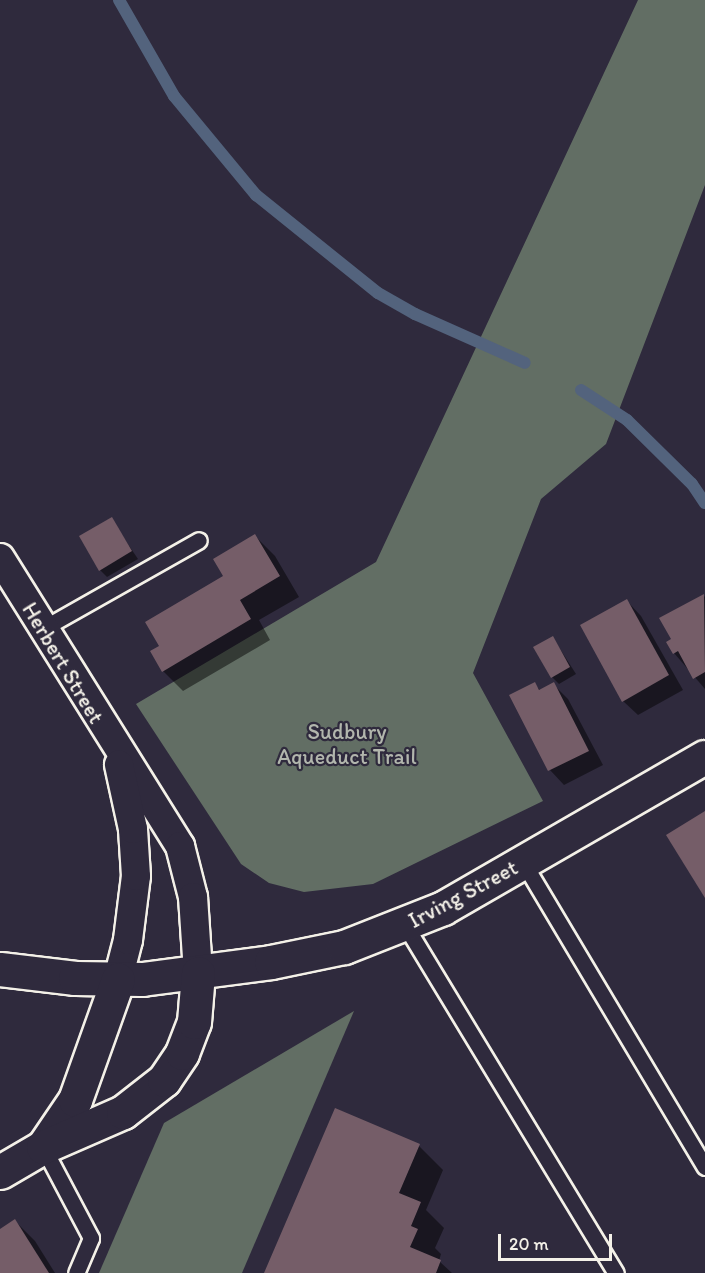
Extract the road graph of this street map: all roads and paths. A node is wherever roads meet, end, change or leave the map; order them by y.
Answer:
1 (199, 540) dead end
2 (0, 558) edge
3 (42, 629) junction
4 (109, 737) junction
5 (705, 757) edge
6 (523, 862) junction
7 (405, 925) junction
8 (0, 969) edge
9 (198, 973) junction
10 (118, 980) junction
11 (43, 1146) junction
12 (705, 1167) edge
13 (0, 1172) edge
14 (76, 1273) edge
15 (616, 1273) edge

1 - 3 lane
2 - 3 street, Herbert Street
3 - 4 street, Herbert Street
4 - 9 street, Herbert Street
4 - 10 street, Herbert Street
5 - 6 street, Irving Street
6 - 7 street, Irving Street
6 - 12 lane
7 - 9 street, Irving Street
7 - 15 lane
8 - 10 street, Irving Street
9 - 10 street, Irving Street
9 - 11 street
10 - 11 street
11 - 13 street
11 - 14 lane

